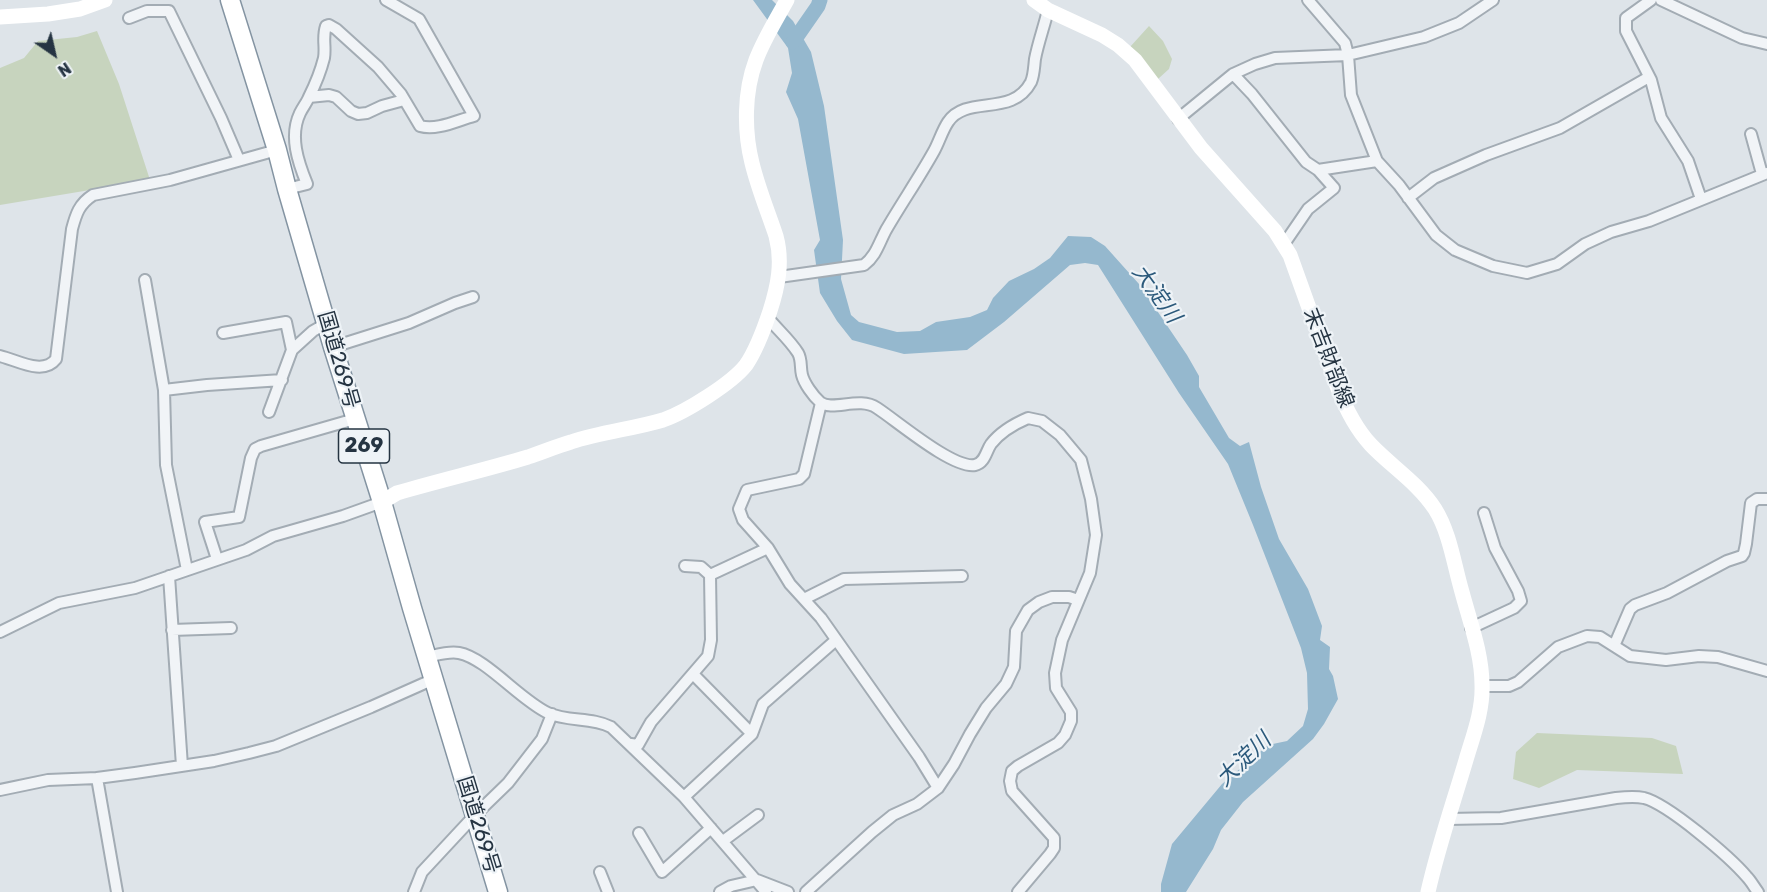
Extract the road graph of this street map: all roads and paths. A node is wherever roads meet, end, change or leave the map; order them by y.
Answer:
1 (105, 0) edge
2 (230, 0) edge
3 (386, 0) edge
4 (787, 0) edge
5 (1034, 0) edge
6 (1308, 0) edge
7 (1493, 0) edge
8 (1651, 0) edge
9 (1661, 0) edge
10 (1048, 10) junction
11 (0, 17) edge
12 (129, 18) dead end
13 (1767, 44) edge
14 (1348, 55) junction
15 (1233, 74) junction
16 (1649, 77) junction
17 (309, 97) junction
18 (404, 100) junction
19 (1178, 119) junction
20 (1751, 134) dead end
21 (277, 150) junction
22 (238, 160) junction
23 (1377, 161) junction
24 (1318, 170) junction
25 (1764, 174) edge
26 (287, 189) junction
27 (1408, 198) junction
28 (1701, 200) junction
29 (1284, 244) junction
30 (780, 277) junction
31 (145, 280) dead end
32 (473, 297) dead end
33 (768, 318) junction
34 (327, 323) junction
35 (223, 333) dead end
36 (333, 348) junction
37 (292, 350) junction
38 (0, 356) edge
39 (282, 380) junction
40 (164, 390) junction
41 (820, 403) junction
42 (269, 412) dead end
43 (355, 419) junction
44 (1767, 499) edge
45 (382, 502) junction
46 (1484, 513) dead end
47 (768, 548) junction
48 (217, 559) junction
49 (685, 566) dead end
50 (187, 570) junction
51 (169, 576) junction
52 (710, 576) junction
53 (962, 576) dead end
54 (804, 599) junction
55 (1078, 600) junction
56 (231, 628) dead end
57 (1471, 628) junction
58 (172, 630) junction
59 (0, 632) edge
60 (836, 640) junction
61 (1614, 646) junction
62 (427, 657) junction
63 (1767, 670) edge
64 (693, 674) junction
65 (434, 679) junction
66 (1482, 686) junction
67 (552, 714) junction
68 (752, 734) junction
69 (631, 744) junction
70 (182, 766) junction
71 (97, 778) junction
72 (938, 788) junction
73 (0, 790) edge
74 (684, 797) junction
75 (474, 815) junction
76 (758, 815) dead end
77 (1448, 819) junction
78 (711, 828) junction
79 (639, 833) dead end
80 (723, 841) junction
81 (600, 872) dead end
82 (757, 880) junction
83 (117, 892) edge
84 (414, 892) edge
85 (498, 892) edge
86 (608, 892) edge
87 (720, 892) edge
88 (766, 892) edge
89 (788, 892) edge
90 (807, 892) edge
91 (1018, 892) edge
92 (1428, 892) edge
93 (1758, 892) edge

1 - 11 main road
2 - 21 highway, 国道269号 / 269
3 - 18 street
4 - 30 main road
5 - 10 main road, 末吉財部線
6 - 14 street
7 - 14 street
8 - 16 street
9 - 13 street
10 - 19 main road, 末吉財部線
10 - 30 street
12 - 22 street
14 - 15 street
14 - 23 street
15 - 19 street
15 - 24 street
16 - 27 street
16 - 28 street
17 - 18 street
17 - 18 street
17 - 26 street
19 - 29 main road, 末吉財部線
20 - 25 street
21 - 22 street
21 - 26 highway, 国道269号 / 269
22 - 38 street
23 - 24 street
23 - 27 street
24 - 29 street
25 - 28 street
26 - 34 highway, 国道269号 / 269
27 - 28 street
29 - 57 main road, 末吉財部線
30 - 33 main road
31 - 40 street
32 - 36 street
33 - 41 street
33 - 45 main road
34 - 36 highway, 国道269号 / 269
34 - 37 street
35 - 37 street
36 - 43 highway, 国道269号 / 269
37 - 39 street
39 - 40 street
39 - 42 street
40 - 50 street
41 - 47 street
41 - 55 street
43 - 45 highway, 国道269号 / 269
43 - 48 street
44 - 61 street
45 - 48 street
45 - 62 highway, 国道269号 / 269
46 - 57 street
47 - 52 street
47 - 54 street
48 - 50 street
49 - 52 street
50 - 51 street
51 - 58 street
51 - 59 street
52 - 64 street
53 - 54 street
54 - 60 street
55 - 72 street
55 - 91 street
56 - 58 street
57 - 66 main road, 末吉財部線
58 - 70 street
60 - 68 street
60 - 72 street
61 - 63 street
61 - 66 street
62 - 65 highway, 国道269号 / 269
62 - 67 street
64 - 68 street
64 - 69 street
65 - 70 street
65 - 75 highway, 国道269号 / 269
66 - 77 main road, 末吉財部線
67 - 69 street
67 - 75 street
68 - 74 street
69 - 74 street
70 - 71 street
71 - 73 street
71 - 83 street
72 - 90 street
74 - 78 street
75 - 84 street
75 - 85 highway, 国道269号 / 269
76 - 80 street
77 - 92 main road, 末吉財部線
77 - 93 street
78 - 79 street
78 - 80 street
80 - 82 street
81 - 86 street
82 - 87 street
82 - 88 street
82 - 89 street

